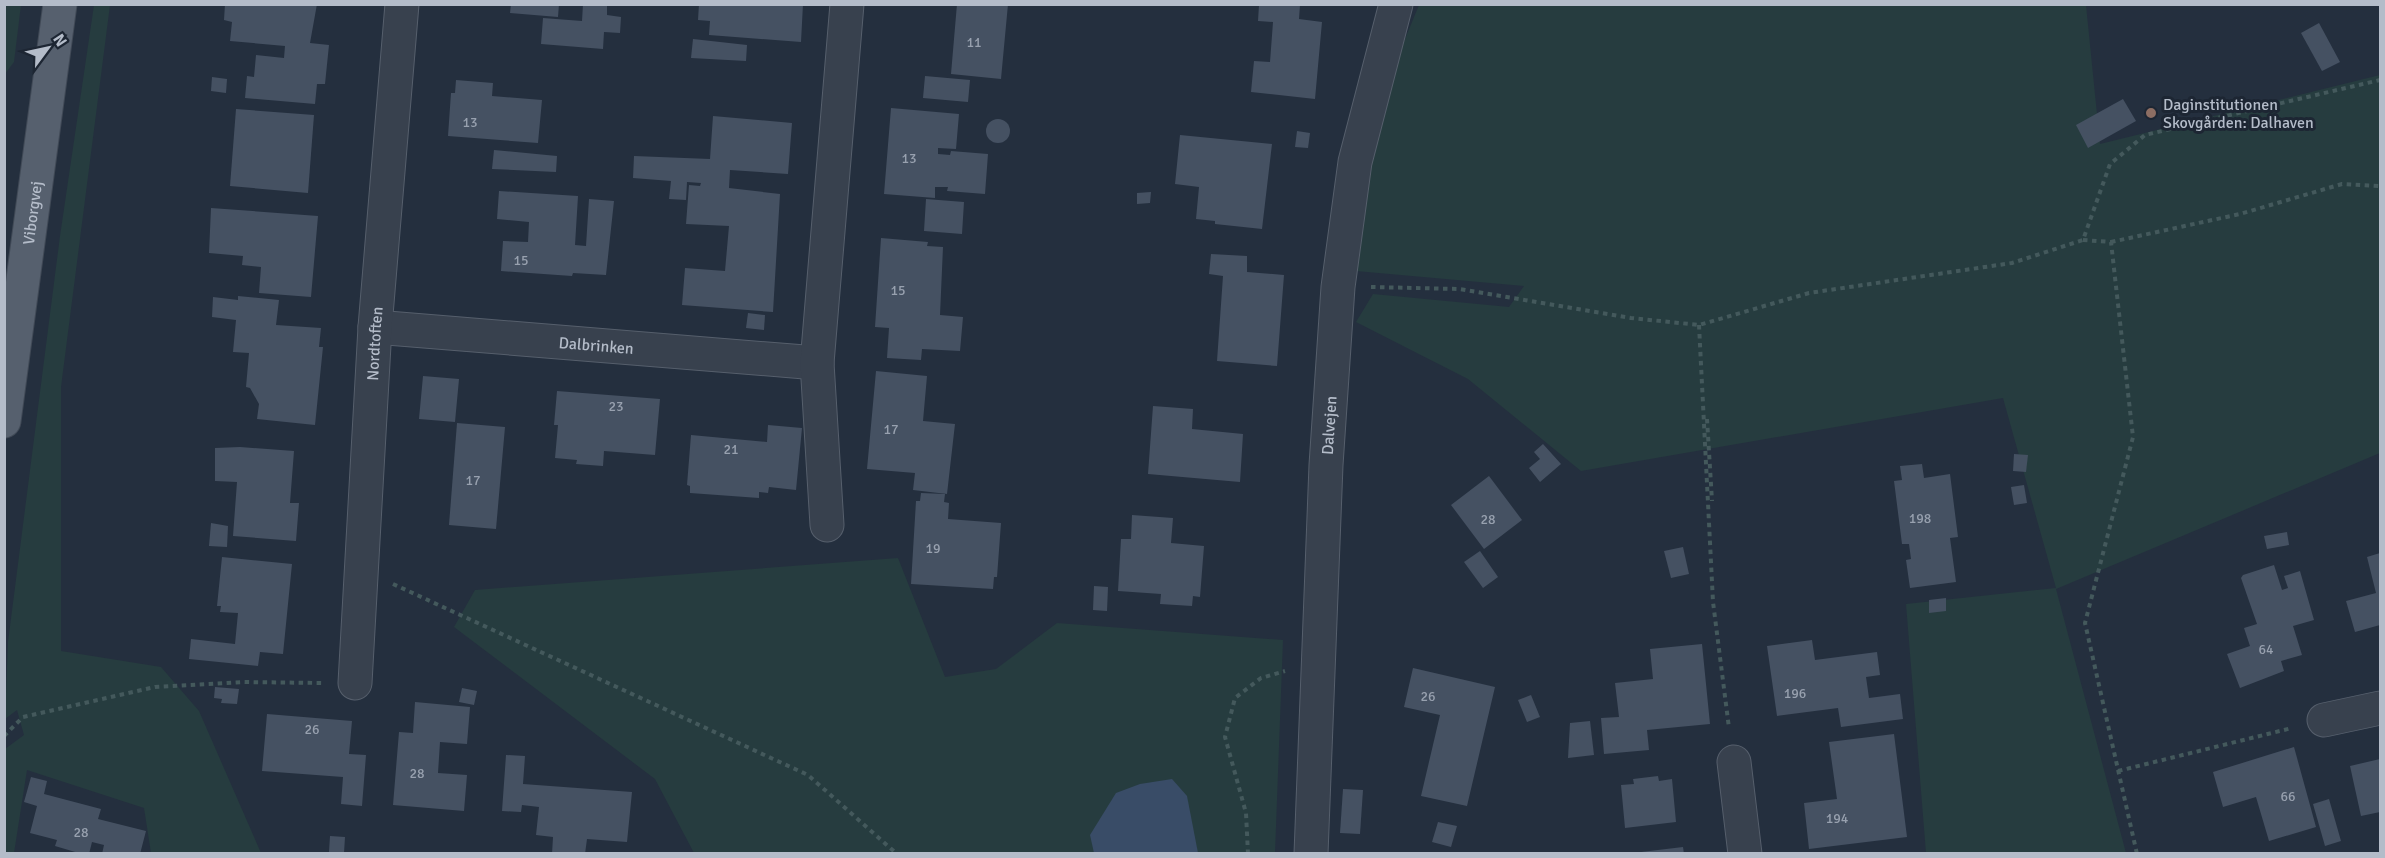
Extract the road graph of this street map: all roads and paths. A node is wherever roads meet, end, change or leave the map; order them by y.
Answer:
1 (60, 4) edge
2 (402, 4) edge
3 (847, 4) edge
4 (1395, 4) edge
5 (2380, 80) edge
6 (2380, 186) edge
7 (2083, 240) junction
8 (2111, 242) junction
9 (1338, 287) junction
10 (1699, 325) junction
11 (375, 327) junction
12 (817, 363) junction
13 (4, 421) edge
14 (827, 525) dead end
15 (362, 570) junction
16 (1321, 660) junction
17 (355, 683) joint
18 (2380, 708) edge
19 (2324, 720) joint
20 (4, 736) edge
21 (1734, 762) joint
22 (2118, 771) junction
23 (897, 854) edge
24 (1248, 854) edge
25 (1311, 854) edge
26 (1745, 854) edge
27 (2138, 854) edge

1 - 13 main road, Viborgvej
2 - 11 street, Nordtoften
3 - 12 street
4 - 9 street, Dalvejen
5 - 7 path
6 - 8 path
7 - 8 path
7 - 10 path
8 - 22 path
9 - 10 path
9 - 16 street, Dalvejen
10 - 21 path
11 - 12 street, Dalbrinken
11 - 15 street, Nordtoften
12 - 14 street
15 - 17 street, Nordtoften
15 - 23 path
16 - 24 path
16 - 25 street, Dalvejen
17 - 20 path
18 - 19 street
19 - 22 path
21 - 26 street
22 - 27 path

